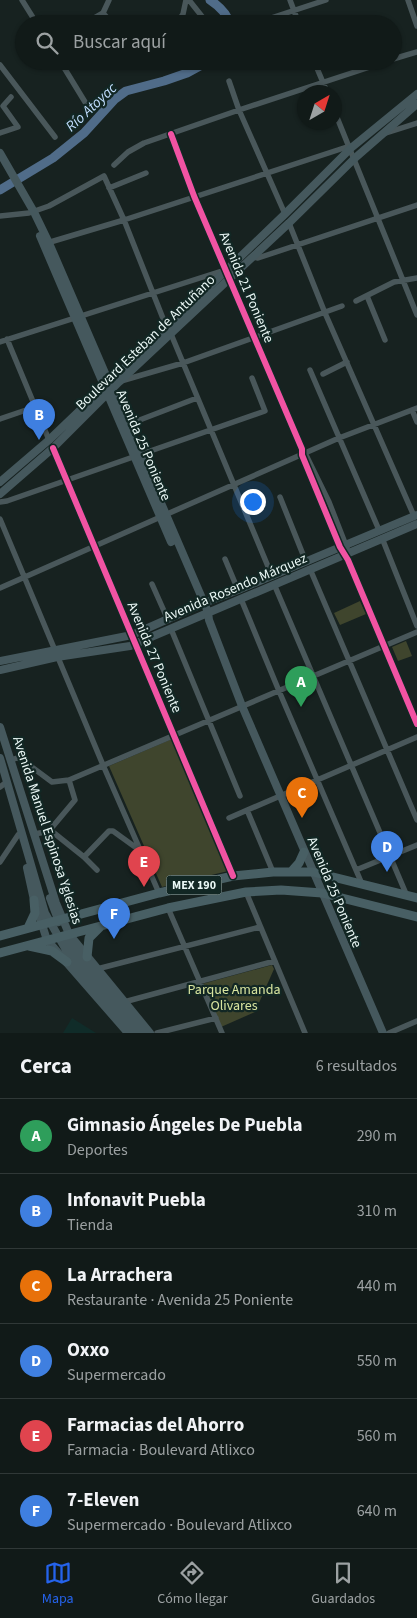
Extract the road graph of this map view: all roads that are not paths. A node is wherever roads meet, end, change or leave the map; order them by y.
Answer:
1 (22, 0) edge
2 (109, 0) edge
3 (188, 0) edge
4 (290, 0) edge
5 (326, 0) edge
6 (408, 0) edge
7 (294, 10) junction
8 (103, 13) joint
9 (31, 15) edge
10 (100, 15) edge
11 (183, 15) edge
12 (200, 15) edge
13 (280, 15) edge
14 (296, 15) edge
15 (417, 26) edge
16 (417, 52) edge
17 (402, 56) edge
18 (0, 65) edge
19 (65, 70) edge
20 (318, 70) edge
21 (360, 70) edge
22 (229, 81) dead end
23 (323, 82) junction
24 (324, 85) edge
25 (417, 94) edge
26 (11, 97) dead end
27 (85, 102) dead end
28 (417, 104) edge
29 (239, 110) junction
30 (417, 123) edge
31 (342, 128) edge
32 (0, 133) edge
33 (171, 134) junction
34 (384, 134) junction
35 (55, 137) dead end
36 (350, 147) junction
37 (0, 153) edge
38 (355, 158) junction
39 (0, 161) edge
40 (114, 165) dead end
41 (8, 170) junction
42 (267, 172) junction
43 (146, 173) dead end
44 (110, 188) junction
45 (194, 196) junction
46 (417, 205) edge
47 (32, 212) junction
48 (284, 214) junction
49 (0, 216) edge
50 (377, 217) junction
51 (124, 220) junction
52 (289, 223) junction
53 (46, 243) junction
54 (298, 245) junction
55 (253, 257) junction
56 (225, 270) junction
57 (417, 278) edge
58 (229, 279) junction
59 (403, 280) junction
60 (153, 294) junction
61 (367, 296) junction
62 (356, 301) dead end
63 (342, 306) dead end
64 (325, 313) junction
65 (417, 315) edge
66 (78, 317) junction
67 (166, 326) junction
68 (171, 334) junction
69 (7, 339) junction
70 (255, 339) junction
71 (385, 340) dead end
72 (0, 342) edge
73 (347, 362) junction
74 (183, 363) junction
75 (310, 370) dead end
76 (323, 374) dead end
77 (252, 378) dead end
78 (119, 382) junction
79 (109, 387) junction
80 (197, 398) junction
81 (35, 407) junction
82 (415, 409) edge
83 (0, 419) edge
84 (417, 422) edge
85 (375, 424) junction
86 (125, 425) junction
87 (211, 431) junction
88 (340, 438) junction
89 (49, 440) junction
90 (53, 448) junction
91 (303, 452) junction
92 (137, 456) junction
93 (67, 480) junction
94 (0, 482) edge
95 (235, 485) junction
96 (0, 494) edge
97 (280, 497) dead end
98 (0, 502) edge
99 (163, 516) junction
100 (0, 518) edge
101 (416, 521) edge
102 (381, 534) junction
103 (94, 546) junction
104 (345, 552) junction
105 (225, 559) dead end
106 (308, 565) junction
107 (272, 576) junction
108 (26, 577) junction
109 (152, 584) dead end
110 (274, 584) junction
111 (0, 588) edge
112 (238, 590) junction
113 (241, 598) junction
114 (202, 604) junction
115 (206, 612) junction
116 (168, 620) junction
117 (417, 626) edge
118 (170, 629) junction
119 (417, 632) edge
120 (132, 635) junction
121 (135, 644) junction
122 (384, 646) junction
123 (56, 653) junction
124 (0, 661) edge
125 (349, 661) junction
126 (0, 670) edge
127 (314, 676) junction
128 (278, 691) junction
129 (242, 706) junction
130 (209, 720) junction
131 (417, 724) edge
132 (0, 727) edge
133 (0, 735) edge
134 (174, 735) junction
135 (417, 737) edge
136 (386, 750) junction
137 (0, 758) edge
138 (11, 760) junction
139 (103, 765) junction
140 (351, 765) junction
141 (0, 771) edge
142 (70, 780) junction
143 (317, 781) junction
144 (2, 785) edge
145 (240, 796) dead end
146 (281, 796) junction
147 (247, 810) junction
148 (229, 818) dead end
149 (417, 820) edge
150 (49, 831) junction
151 (35, 834) junction
152 (18, 835) junction
153 (417, 844) edge
154 (142, 852) junction
155 (304, 852) junction
156 (41, 856) junction
157 (390, 856) junction
158 (84, 857) junction
159 (25, 860) junction
160 (0, 862) edge
161 (96, 870) dead end
162 (356, 870) junction
163 (273, 872) junction
164 (291, 872) junction
165 (313, 872) junction
166 (233, 876) junction
167 (362, 884) junction
168 (246, 892) junction
169 (160, 893) junction
170 (322, 894) junction
171 (407, 896) junction
172 (417, 898) edge
173 (34, 900) junction
174 (168, 908) junction
175 (417, 917) edge
176 (62, 918) junction
177 (41, 924) junction
178 (101, 926) junction
179 (28, 928) junction
180 (260, 928) junction
181 (69, 934) junction
182 (0, 936) edge
183 (47, 940) junction
184 (26, 946) junction
185 (185, 946) junction
186 (0, 953) edge
187 (87, 957) junction
188 (275, 960) junction
189 (67, 962) junction
190 (97, 970) junction
191 (80, 977) junction
192 (200, 981) junction
193 (124, 1002) junction
194 (216, 1018) junction
195 (417, 1021) edge
196 (184, 1026) junction
197 (128, 1033) edge
198 (135, 1033) edge
199 (143, 1033) edge
200 (150, 1033) edge
201 (157, 1033) edge
202 (186, 1033) edge
203 (222, 1033) edge
204 (305, 1033) edge
205 (383, 1033) edge
206 (389, 1033) edge

1 - 9 street
2 - 8 street
3 - 11 street
3 - 12 street
4 - 7 street
5 - 7 street
6 - 15 street
7 - 13 street
7 - 14 street
8 - 10 street
16 - 17 street
18 - 35 street
19 - 27 street
20 - 23 street
21 - 23 street
22 - 29 street
23 - 24 street
23 - 29 street
25 - 36 main road, Boulevard Esteban de Antuñano
26 - 32 street
28 - 34 main road, Boulevard Esteban de Antuñano
29 - 33 street
29 - 42 street
30 - 34 street
31 - 36 street
33 - 40 street
33 - 45 street, Avenida 21 Poniente
34 - 38 main road, Boulevard Esteban de Antuñano
36 - 38 street
36 - 42 street
36 - 48 main road, Boulevard Esteban de Antuñano
37 - 41 main road
38 - 50 street
38 - 52 main road, Boulevard Esteban de Antuñano
39 - 41 main road
41 - 47 main road, Avenida 25 Poniente
42 - 45 street
42 - 48 street
43 - 44 street
44 - 47 street
44 - 51 street
45 - 51 street
45 - 56 street, Avenida 21 Poniente
46 - 50 street
47 - 49 street
47 - 53 main road, Avenida 25 Poniente
48 - 56 main road, Boulevard Esteban de Antuñano
50 - 54 street
50 - 59 street
51 - 53 street
51 - 60 street
52 - 54 street
52 - 55 main road, Boulevard Esteban de Antuñano
53 - 66 main road, Avenida 25 Poniente
54 - 55 street
54 - 64 street
55 - 58 main road, Boulevard Esteban de Antuñano
56 - 58 street, Avenida 21 Poniente
56 - 60 street
56 - 67 main road, Boulevard Esteban de Antuñano
57 - 59 street
58 - 68 main road, Boulevard Esteban de Antuñano
58 - 70 street, Avenida 21 Poniente
59 - 61 street
59 - 65 street
60 - 66 street
60 - 67 street
61 - 62 street
61 - 71 street
63 - 64 street
64 - 70 street
64 - 73 street
66 - 69 street
66 - 79 main road, Avenida 25 Poniente
67 - 79 main road, Boulevard Esteban de Antuñano
68 - 74 street
68 - 78 main road, Boulevard Esteban de Antuñano
69 - 72 street
69 - 81 street
70 - 74 street
70 - 91 street, Avenida 21 Poniente
73 - 76 street
73 - 85 street
74 - 78 street
74 - 80 street
75 - 88 street
77 - 87 street
78 - 79 main road, Boulevard Esteban de Antuñano
79 - 86 main road, Avenida 25 Poniente
79 - 89 main road, Boulevard Esteban de Antuñano
79 - 90 main road, Boulevard Esteban de Antuñano
80 - 86 street
80 - 87 street
81 - 83 street
81 - 89 street
82 - 84 street
82 - 85 street
85 - 88 street
85 - 101 street
86 - 92 main road, Avenida 25 Poniente
87 - 92 street
87 - 95 street
88 - 91 street
88 - 102 street
89 - 94 main road, Boulevard Esteban de Antuñano
90 - 93 street, Avenida 27 Poniente
90 - 96 main road, Boulevard Esteban de Antuñano
91 - 95 street
91 - 104 street, Avenida 21 Poniente
92 - 93 street
92 - 99 main road, Avenida 25 Poniente
93 - 98 street
93 - 103 street, Avenida 27 Poniente
95 - 99 street
95 - 107 street
97 - 106 street
99 - 103 street
99 - 114 main road, Avenida 25 Poniente
100 - 108 street
101 - 102 main road, Avenida Rosendo Márquez
102 - 104 main road, Avenida Rosendo Márquez
102 - 117 street
103 - 108 street
103 - 120 street, Avenida 27 Poniente
104 - 106 main road, Avenida Rosendo Márquez
104 - 122 street, Avenida 21 Poniente
105 - 112 street
106 - 107 main road, Avenida Rosendo Márquez
106 - 110 main road, Avenida Rosendo Márquez
106 - 125 street
107 - 112 main road, Avenida Rosendo Márquez
108 - 111 street
108 - 123 street
109 - 116 street
110 - 113 main road, Avenida Rosendo Márquez
110 - 127 street
112 - 114 main road, Avenida Rosendo Márquez
113 - 115 main road, Avenida Rosendo Márquez
113 - 128 street
114 - 115 main road, Avenida 25 Poniente
114 - 116 main road, Avenida Rosendo Márquez
115 - 118 main road, Avenida Rosendo Márquez
115 - 129 main road, Avenida 25 Poniente
116 - 120 main road, Avenida Rosendo Márquez
118 - 121 main road, Avenida Rosendo Márquez
118 - 130 street
119 - 122 street
120 - 121 street, Avenida 27 Poniente
120 - 123 main road, Avenida Rosendo Márquez
121 - 123 main road, Avenida Rosendo Márquez
121 - 134 street, Avenida 27 Poniente
122 - 125 street
122 - 131 street, Avenida 21 Poniente
123 - 124 main road, Avenida Rosendo Márquez
123 - 126 main road, Avenida Rosendo Márquez
123 - 139 street
125 - 127 street
125 - 136 street
127 - 128 street
127 - 140 street
128 - 129 street
128 - 143 street
129 - 130 street
129 - 146 main road, Avenida 25 Poniente
130 - 134 street
130 - 145 street
132 - 138 main road, Avenida Manuel Espinosa Yglesias
133 - 199 main road
134 - 139 street
134 - 166 street, Avenida 27 Poniente
135 - 136 street
136 - 140 street
136 - 149 street
137 - 198 main road
138 - 142 street
138 - 151 main road, Avenida Manuel Espinosa Yglesias
139 - 142 street
139 - 154 street
140 - 143 street
140 - 157 street
141 - 144 main road, Avenida Manuel Espinosa Yglesias
142 - 150 street
143 - 146 street
143 - 162 street
144 - 152 main road, Avenida Manuel Espinosa Yglesias
146 - 147 street
146 - 155 main road, Avenida 25 Poniente
147 - 148 street
147 - 163 street
150 - 151 street
150 - 158 street
151 - 156 main road, Avenida Manuel Espinosa Yglesias
152 - 159 main road, Avenida Manuel Espinosa Yglesias
152 - 160 street
153 - 157 street
154 - 158 street
154 - 169 street
155 - 164 main road
155 - 165 main road, Avenida 25 Poniente
156 - 159 main road
156 - 176 main road, Avenida Manuel Espinosa Yglesias
157 - 162 street
157 - 171 street
158 - 161 street
159 - 173 main road, Avenida Manuel Espinosa Yglesias
162 - 167 street
163 - 164 main road, MEX 190
163 - 166 main road, MEX 190
164 - 165 main road, MEX 190
165 - 167 main road, MEX 190
165 - 170 main road, Avenida 25 Poniente
166 - 169 main road, MEX 190
167 - 171 main road, MEX 190
168 - 170 main road, MEX 190
168 - 174 main road, MEX 190
168 - 180 street
169 - 176 main road, MEX 190
170 - 175 main road, MEX 190
170 - 205 main road, Avenida 25 Poniente
171 - 172 main road, MEX 190
173 - 177 main road, Avenida Manuel Espinosa Yglesias
173 - 179 main road
174 - 178 main road, MEX 190
174 - 185 street
176 - 177 main road, MEX 190
176 - 181 main road, Avenida Manuel Espinosa Yglesias
177 - 179 main road, MEX 190
177 - 183 main road, Avenida Manuel Espinosa Yglesias
178 - 181 main road, MEX 190
178 - 187 main road
179 - 182 main road, MEX 190
180 - 185 street
180 - 188 street
181 - 183 main road, MEX 190
181 - 187 main road, Avenida Manuel Espinosa Yglesias
183 - 184 main road, MEX 190
183 - 189 main road, Avenida Manuel Espinosa Yglesias
184 - 186 main road, MEX 190
184 - 189 main road
185 - 190 street
185 - 192 street
187 - 190 main road, Avenida Manuel Espinosa Yglesias
188 - 192 street
188 - 204 street
189 - 191 main road, Avenida Manuel Espinosa Yglesias
190 - 191 main road
190 - 193 main road, Avenida Manuel Espinosa Yglesias
191 - 197 main road, Avenida Manuel Espinosa Yglesias
192 - 193 street
192 - 194 street
193 - 200 main road, Avenida Manuel Espinosa Yglesias
194 - 196 street
194 - 203 street
195 - 206 street
196 - 201 street
196 - 202 street

